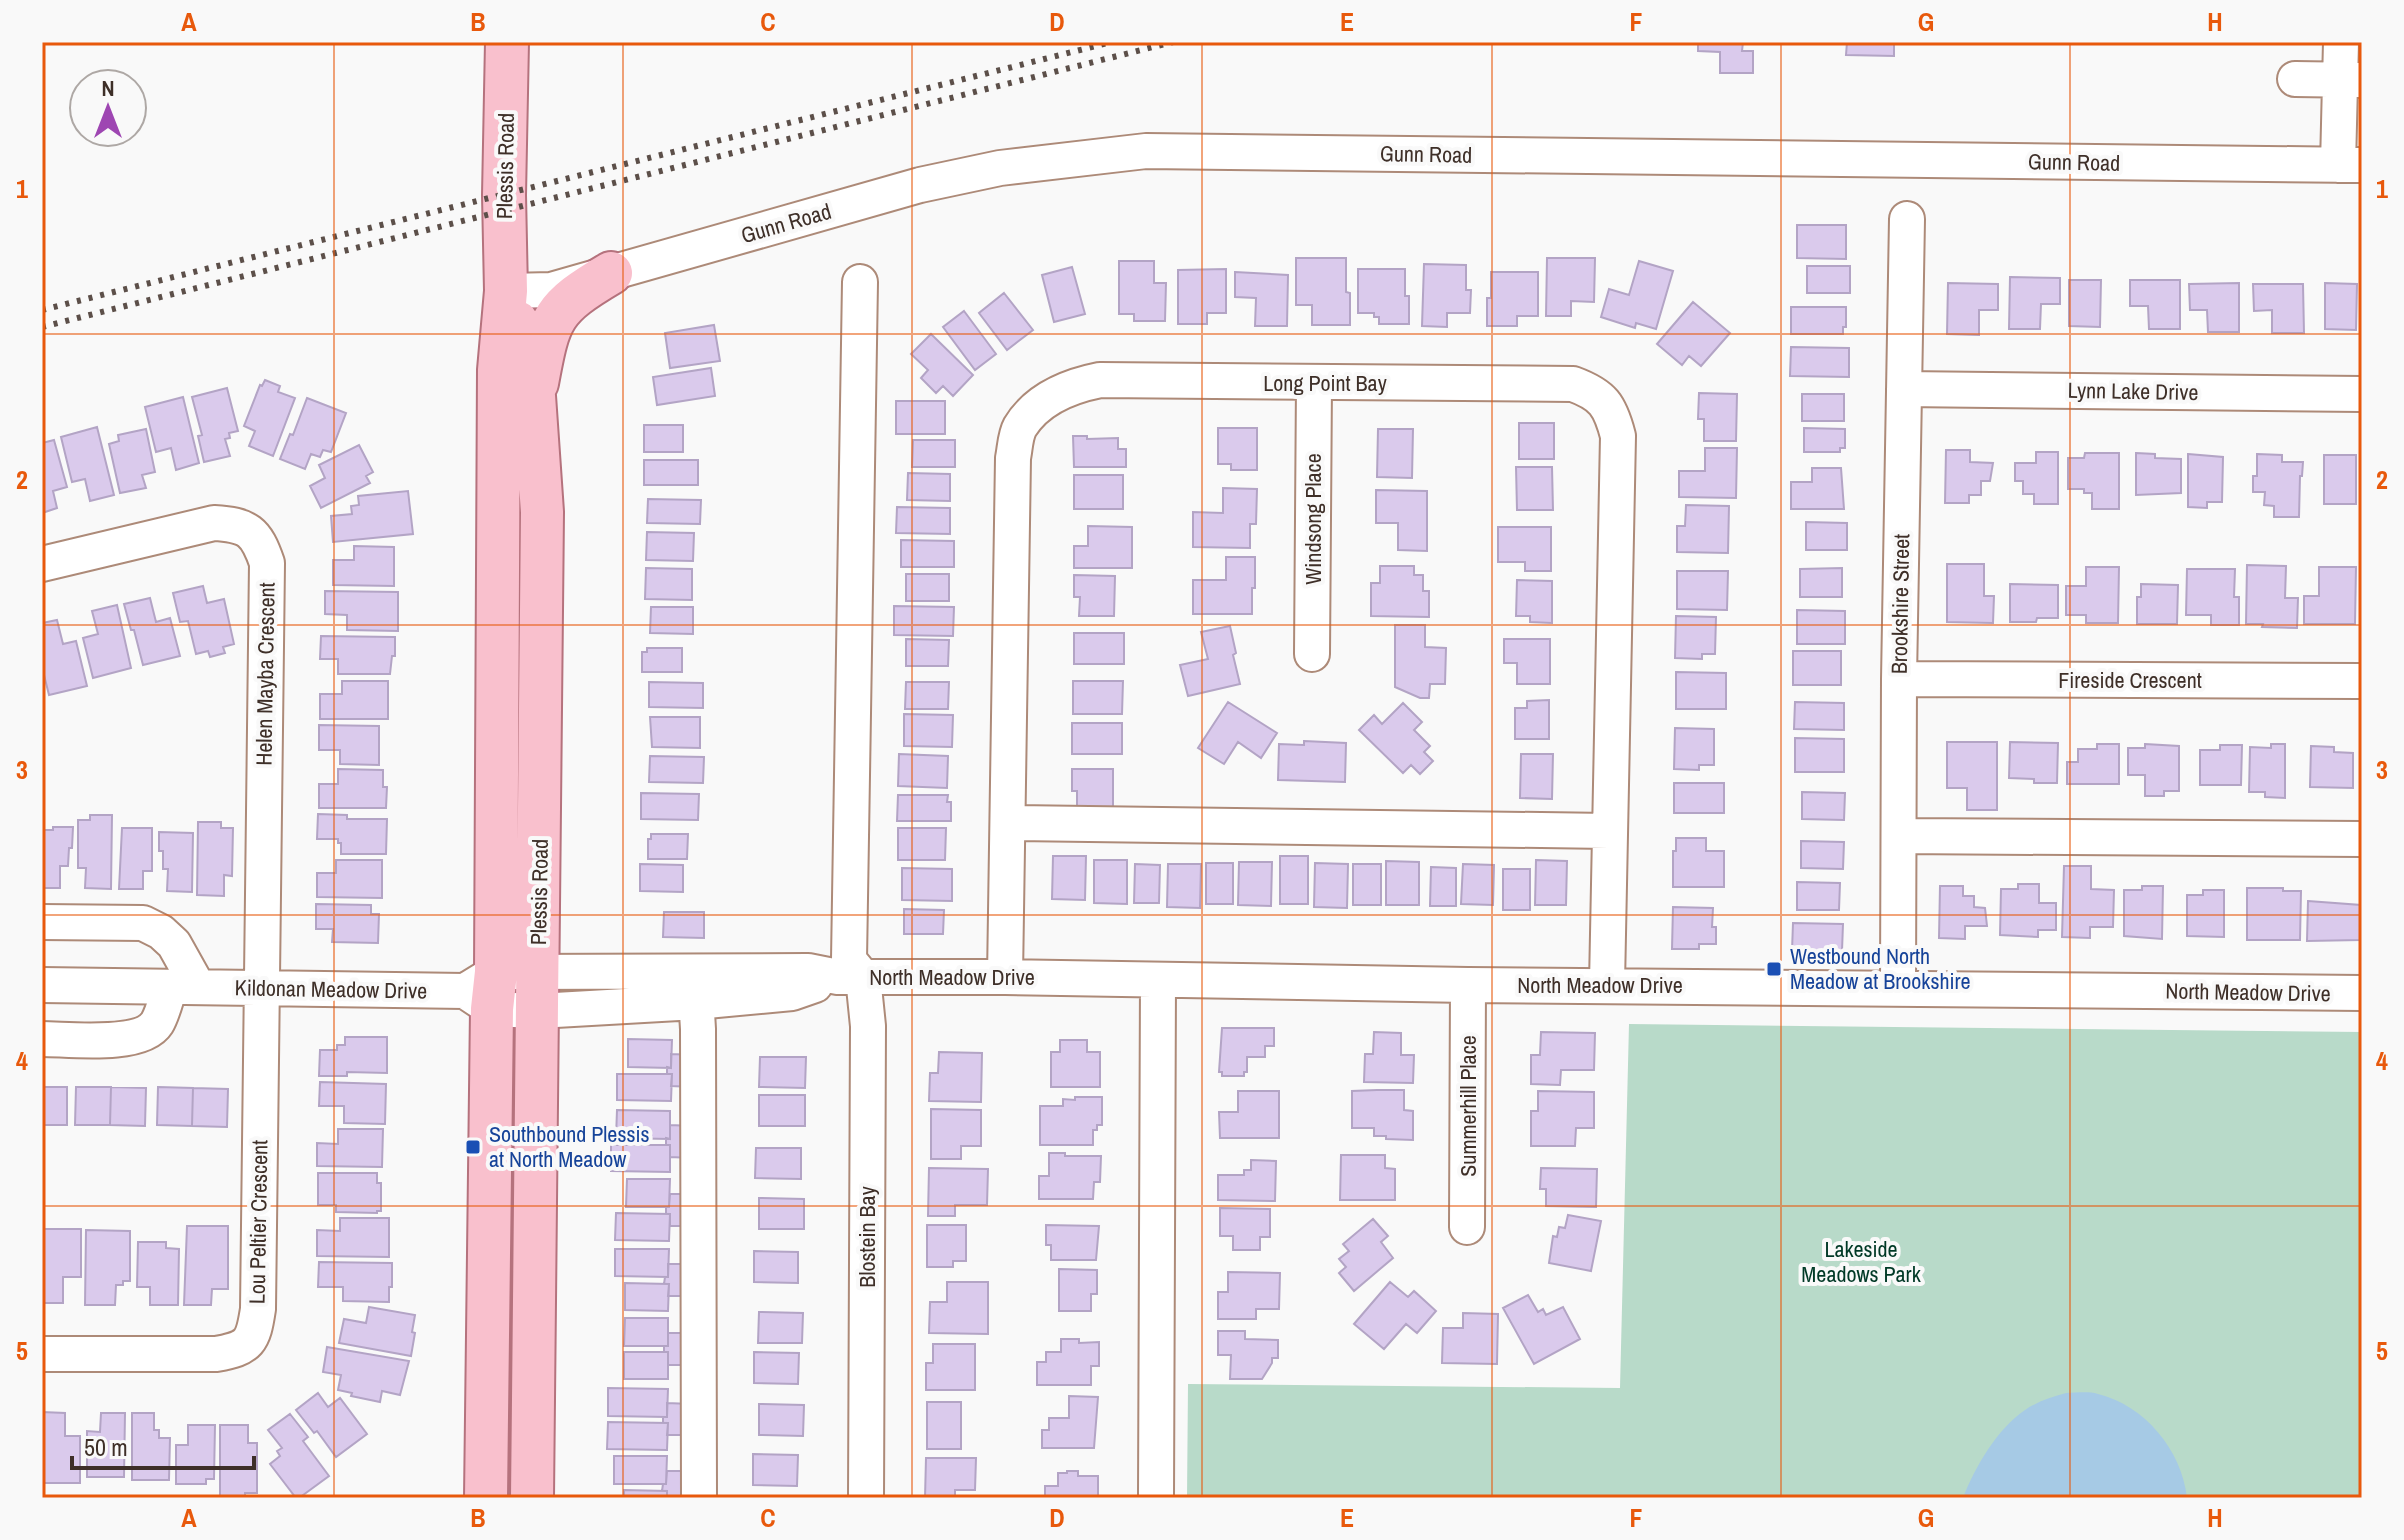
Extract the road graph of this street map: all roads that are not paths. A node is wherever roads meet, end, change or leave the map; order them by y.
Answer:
1 (507, 42) edge
2 (2341, 42) edge
3 (2295, 79) dead end
4 (2351, 80) edge
5 (2350, 165) edge
6 (1907, 219) dead end
7 (611, 273) junction
8 (860, 282) dead end
9 (506, 291) junction
10 (1314, 383) junction
11 (1904, 389) junction
12 (2362, 394) edge
13 (534, 396) junction
14 (42, 564) edge
15 (1312, 654) dead end
16 (1899, 679) junction
17 (2362, 681) edge
18 (1008, 823) junction
19 (1609, 831) junction
20 (1899, 836) junction
21 (2362, 839) edge
22 (42, 922) edge
23 (850, 977) junction
24 (1005, 977) junction
25 (1158, 981) junction
26 (1607, 984) junction
27 (42, 985) edge
28 (1468, 985) junction
29 (184, 987) junction
30 (261, 987) junction
31 (696, 987) junction
32 (1898, 989) junction
33 (484, 991) junction
34 (538, 991) junction
35 (2362, 993) edge
36 (42, 1039) edge
37 (1467, 1227) dead end
38 (42, 1354) edge
39 (486, 1498) edge
40 (532, 1498) edge
41 (699, 1498) edge
42 (866, 1498) edge
43 (1156, 1498) edge

1 - 9 main road, Plessis Road
2 - 4 street
3 - 4 street
4 - 5 street
5 - 7 street, Gunn Road
6 - 11 street, Brookshire Street
7 - 9 street, Gunn Road
7 - 13 main road
8 - 23 street, Blostein Bay
9 - 13 main road, Plessis Road
9 - 33 main road, Plessis Road
10 - 15 street, Windsong Place
10 - 18 street, Long Point Bay
10 - 19 street, Long Point Bay
11 - 12 street, Lynn Lake Drive
11 - 16 street, Brookshire Street
13 - 34 main road, Plessis Road
14 - 30 street, Helen Mayba Crescent
16 - 17 street, Fireside Crescent
16 - 20 street, Brookshire Street
18 - 19 street
18 - 24 street, Long Point Bay
19 - 26 street, Long Point Bay
20 - 21 street
20 - 32 street, Brookshire Street
22 - 29 street
23 - 24 street, North Meadow Drive
23 - 31 street, North Meadow Drive
23 - 42 street, Blostein Bay
24 - 25 street, North Meadow Drive
25 - 28 street, North Meadow Drive
25 - 43 street
26 - 28 street, North Meadow Drive
26 - 32 street, North Meadow Drive
27 - 29 street, Kildonan Meadow Drive
28 - 37 street, Summerhill Place
29 - 30 street, Kildonan Meadow Drive
29 - 36 street
30 - 33 street, Kildonan Meadow Drive
30 - 38 street, Lou Peltier Crescent
31 - 34 street, North Meadow Drive
31 - 41 street
32 - 35 street, North Meadow Drive
33 - 34 street, North Meadow Drive
33 - 39 main road, Plessis Road
34 - 40 main road, Plessis Road

